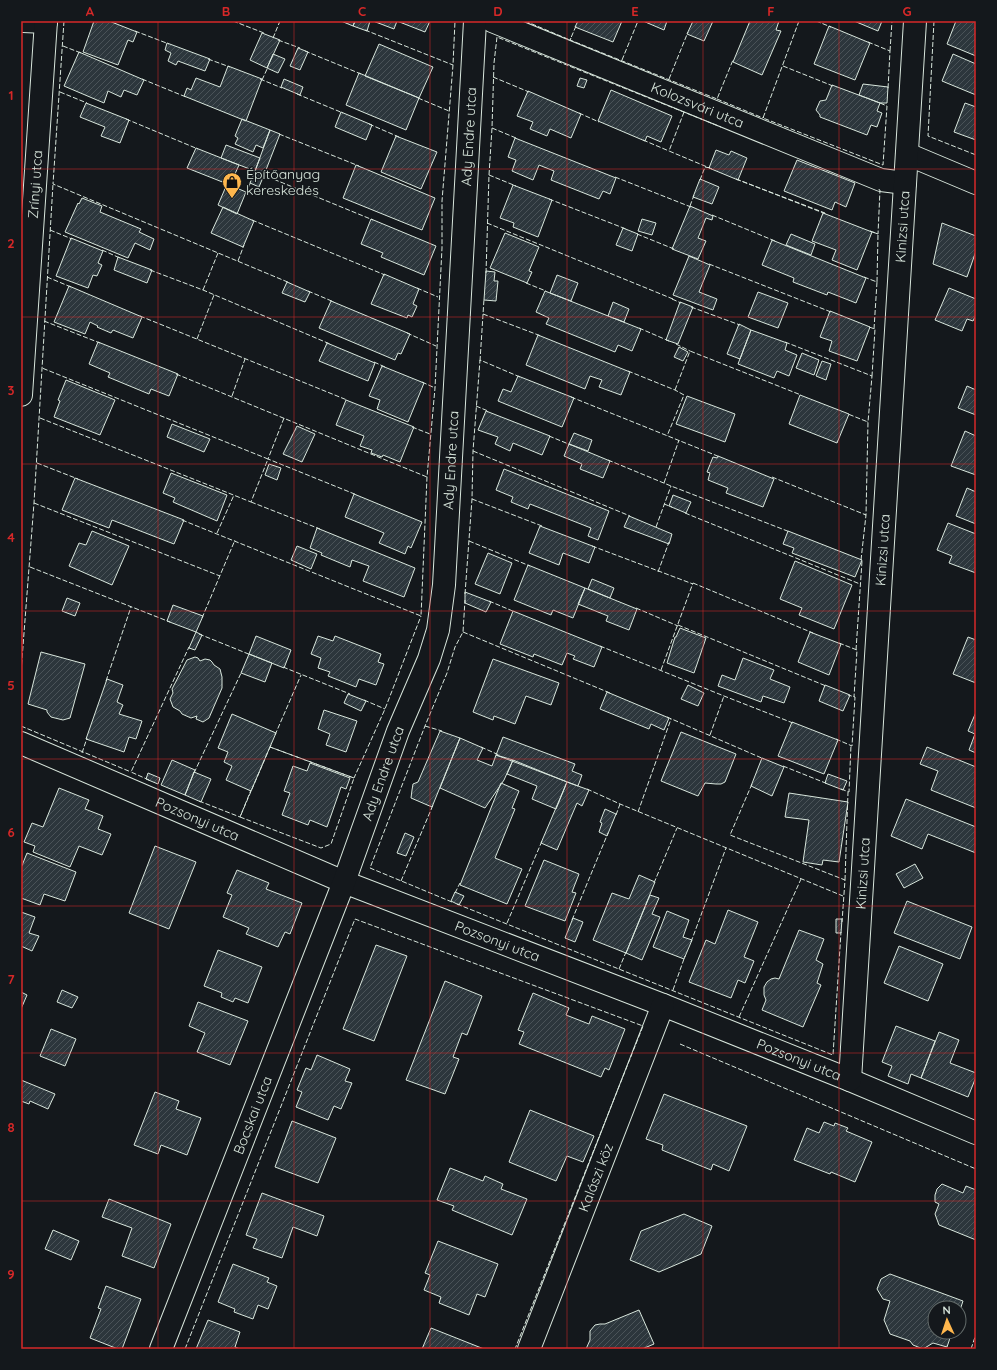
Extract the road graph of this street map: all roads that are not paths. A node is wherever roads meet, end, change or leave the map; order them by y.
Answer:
1 (23, 21) edge
2 (475, 21) edge
3 (492, 21) edge
4 (915, 21) edge
5 (46, 22) edge
6 (907, 154) junction
7 (905, 183) junction
8 (976, 183) edge
9 (25, 286) edge
10 (21, 395) edge
11 (22, 746) edge
12 (344, 882) junction
13 (663, 1005) junction
14 (850, 1080) junction
15 (976, 1133) edge
16 (161, 1349) edge
17 (528, 1349) edge

1 - 5 street
2 - 12 street, Ady Endre utca
3 - 7 street, Kolozsvári utca
4 - 6 street, Kinizsi utca
5 - 9 street, Zrínyi utca
6 - 7 street, Kinizsi utca
6 - 8 street
7 - 14 street, Kinizsi utca
9 - 10 street, Zrínyi utca
11 - 12 street, Pozsonyi utca
12 - 13 street, Pozsonyi utca
12 - 16 street, Bocskai utca
13 - 14 street, Pozsonyi utca
13 - 17 street, Kalászi köz
14 - 15 street, Pozsonyi utca

